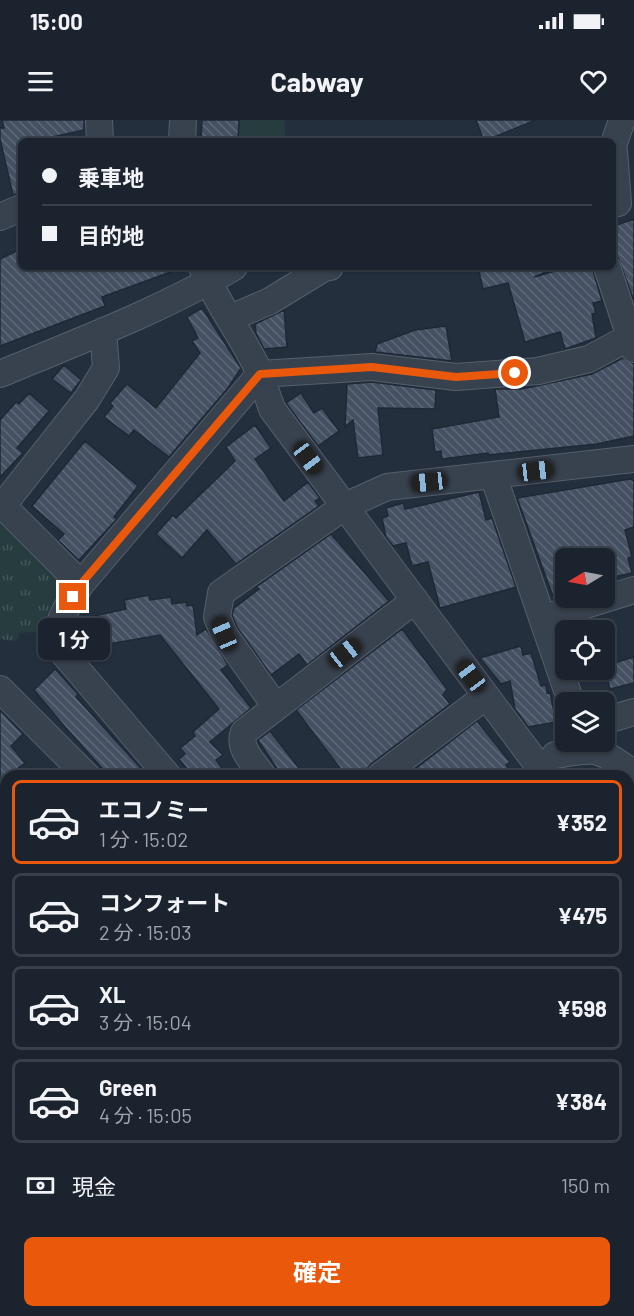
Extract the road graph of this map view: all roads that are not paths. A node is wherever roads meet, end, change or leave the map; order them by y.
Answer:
1 (99, 120) edge
2 (183, 120) edge
3 (622, 120) edge
4 (100, 138) edge
5 (182, 138) edge
6 (616, 138) edge
7 (616, 164) edge
8 (622, 202) edge
9 (18, 209) edge
10 (0, 217) edge
11 (223, 270) edge
12 (325, 270) edge
13 (609, 270) edge
14 (205, 275) edge
15 (231, 318) junction
16 (103, 331) junction
17 (632, 343) edge
18 (0, 374) edge
19 (260, 374) junction
20 (634, 459) edge
21 (493, 476) junction
22 (345, 506) junction
23 (2, 508) edge
24 (81, 584) junction
25 (634, 590) edge
26 (415, 600) junction
27 (544, 618) junction
28 (0, 689) edge
29 (568, 692) edge
30 (486, 696) junction
31 (276, 706) junction
32 (634, 712) edge
33 (615, 718) edge
34 (553, 760) edge
35 (81, 770) edge
36 (163, 770) edge
37 (259, 770) edge
38 (388, 770) edge
39 (630, 770) edge

1 - 4 street
2 - 5 street
3 - 6 street
7 - 8 street
9 - 10 street
11 - 14 street
12 - 15 street
13 - 17 street
14 - 15 street
14 - 16 street
15 - 19 street
16 - 18 street
16 - 23 street
17 - 19 street
19 - 22 street
19 - 24 street
20 - 21 street
21 - 22 street
21 - 27 street
22 - 26 street
22 - 31 street
23 - 24 street
24 - 36 street
25 - 27 street
26 - 30 street
26 - 31 street
27 - 29 street
28 - 35 street
30 - 34 street
30 - 38 street
31 - 37 street
32 - 33 street
34 - 39 street

